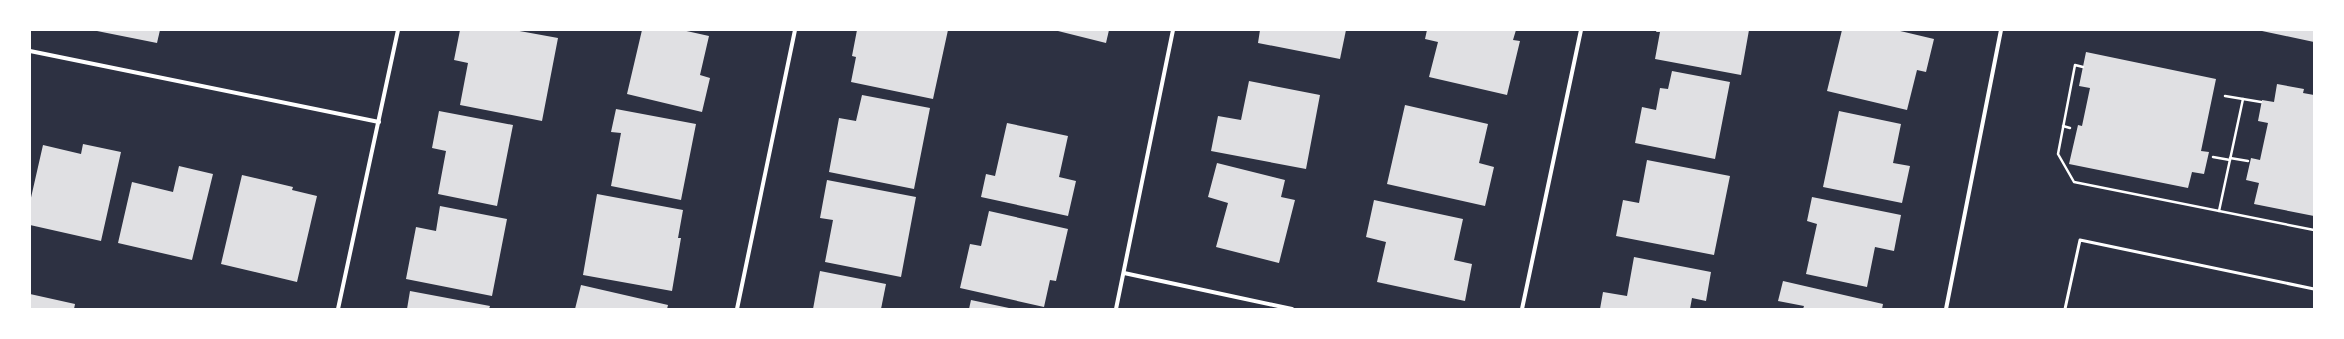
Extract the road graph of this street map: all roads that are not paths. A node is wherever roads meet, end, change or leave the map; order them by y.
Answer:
1 (398, 30) edge
2 (795, 30) edge
3 (1173, 30) edge
4 (1580, 30) edge
5 (2000, 30) edge
6 (30, 51) edge
7 (379, 122) junction
8 (1124, 273) junction
9 (2314, 288) edge
10 (338, 309) edge
11 (737, 309) edge
12 (1116, 309) edge
13 (1292, 309) edge
14 (1522, 309) edge
15 (1946, 309) edge
16 (2065, 309) edge

1 - 7 street
2 - 11 street
3 - 8 street
4 - 14 street
5 - 15 street
6 - 7 street
7 - 10 street
8 - 12 street
8 - 13 street
9 - 16 lane

